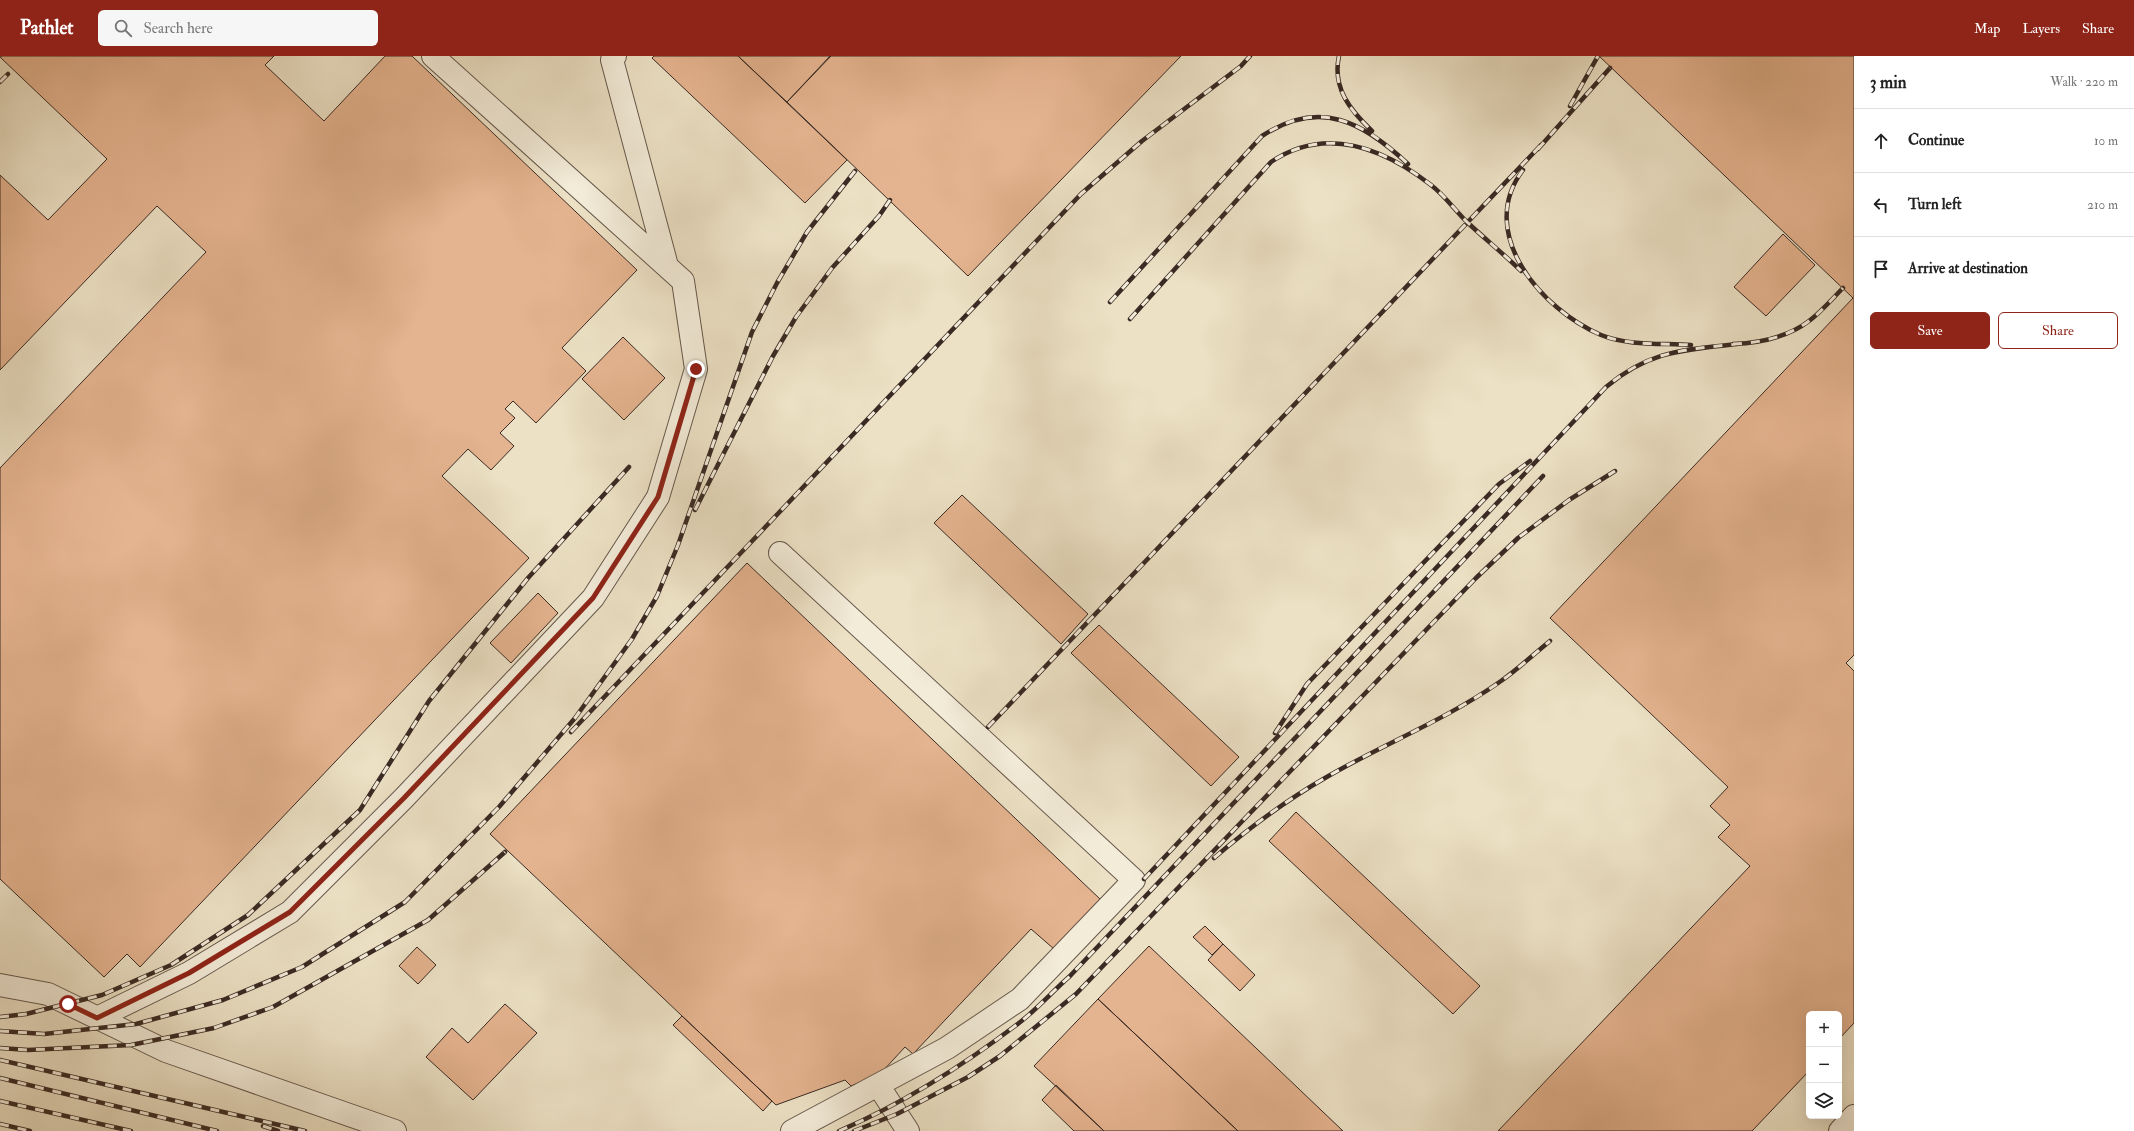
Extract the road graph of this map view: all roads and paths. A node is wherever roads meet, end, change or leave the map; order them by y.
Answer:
1 (433, 56) edge
2 (615, 56) edge
3 (667, 266) junction
4 (780, 553) dead end
5 (0, 985) edge
6 (97, 1018) junction
7 (878, 1085) junction
8 (1854, 1116) edge
9 (395, 1131) edge
10 (792, 1131) edge
11 (908, 1131) edge
12 (1840, 1131) edge

1 - 3 street
2 - 3 street
3 - 6 street
4 - 7 street
5 - 6 street
6 - 9 street
7 - 10 street
7 - 11 street
8 - 12 street

